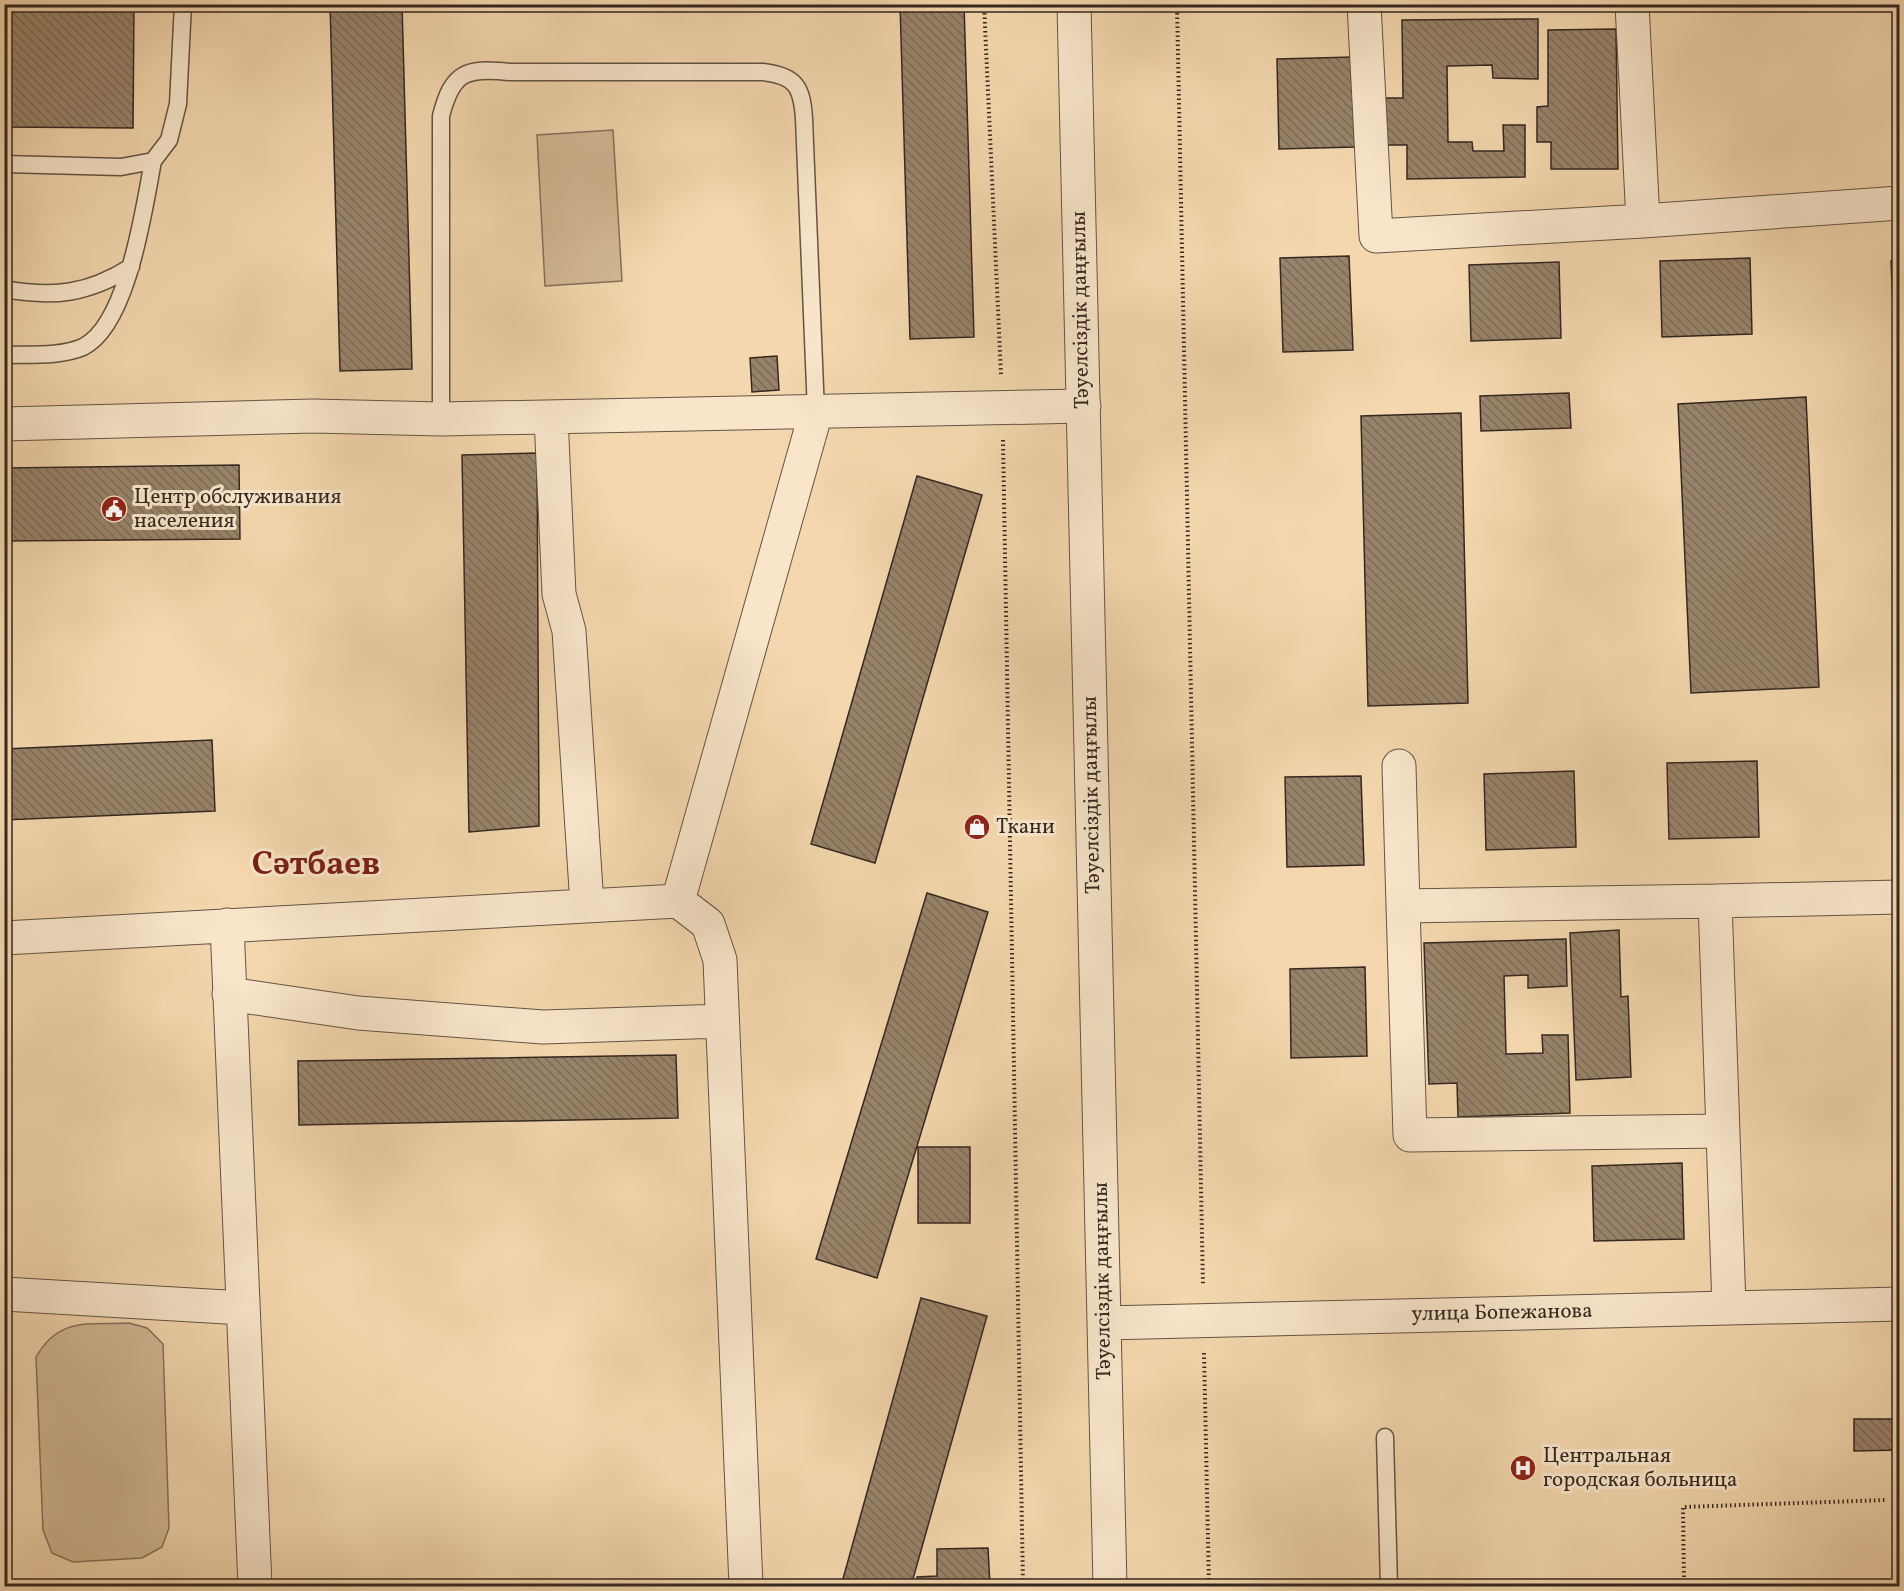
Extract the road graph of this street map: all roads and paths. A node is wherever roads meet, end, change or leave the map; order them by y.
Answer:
1 (183, 4) edge
2 (984, 4) edge
3 (1074, 4) edge
4 (1177, 4) edge
5 (1364, 4) edge
6 (1632, 4) edge
7 (153, 161) junction
8 (4, 164) edge
9 (1899, 203) edge
10 (1643, 221) junction
11 (131, 267) junction
12 (4, 289) edge
13 (4, 355) edge
14 (1084, 406) junction
15 (1002, 408) junction
16 (816, 412) junction
17 (551, 417) junction
18 (441, 419) junction
19 (4, 424) edge
20 (1399, 766) dead end
21 (1899, 897) edge
22 (678, 901) junction
23 (1715, 901) junction
24 (587, 905) junction
25 (1403, 906) junction
26 (226, 925) junction
27 (4, 938) edge
28 (230, 994) junction
29 (722, 1021) junction
30 (1723, 1131) junction
31 (4, 1294) edge
32 (1899, 1304) edge
33 (1729, 1307) junction
34 (243, 1308) junction
35 (1203, 1320) junction
36 (1104, 1323) junction
37 (1385, 1437) dead end
38 (1886, 1500) dead end
39 (255, 1587) edge
40 (746, 1587) edge
41 (1023, 1587) edge
42 (1110, 1587) edge
43 (1209, 1587) edge
44 (1389, 1587) edge
45 (1684, 1587) edge

1 - 7 lane
2 - 15 path
3 - 14 street, Тәуелсіздік даңғылы
4 - 35 path
5 - 10 street
6 - 10 street
7 - 8 lane
7 - 11 lane
9 - 10 street
11 - 12 lane
11 - 13 lane
14 - 15 street
14 - 36 street, Тәуелсіздік даңғылы
15 - 16 street
15 - 41 path
16 - 17 street
16 - 18 lane
16 - 22 street
17 - 18 street
17 - 24 street
18 - 19 street
20 - 25 street
21 - 23 street
22 - 24 street
22 - 29 street
23 - 25 street
23 - 30 street
24 - 26 street
25 - 30 street
26 - 27 street
26 - 28 street
28 - 29 street
28 - 34 street
29 - 40 street
30 - 33 street
31 - 34 street
32 - 33 street, улица Бопежанова
33 - 35 street, улица Бопежанова
34 - 39 street
35 - 36 street, улица Бопежанова
35 - 43 path
36 - 42 street, Тәуелсіздік даңғылы
37 - 44 lane
38 - 45 path

